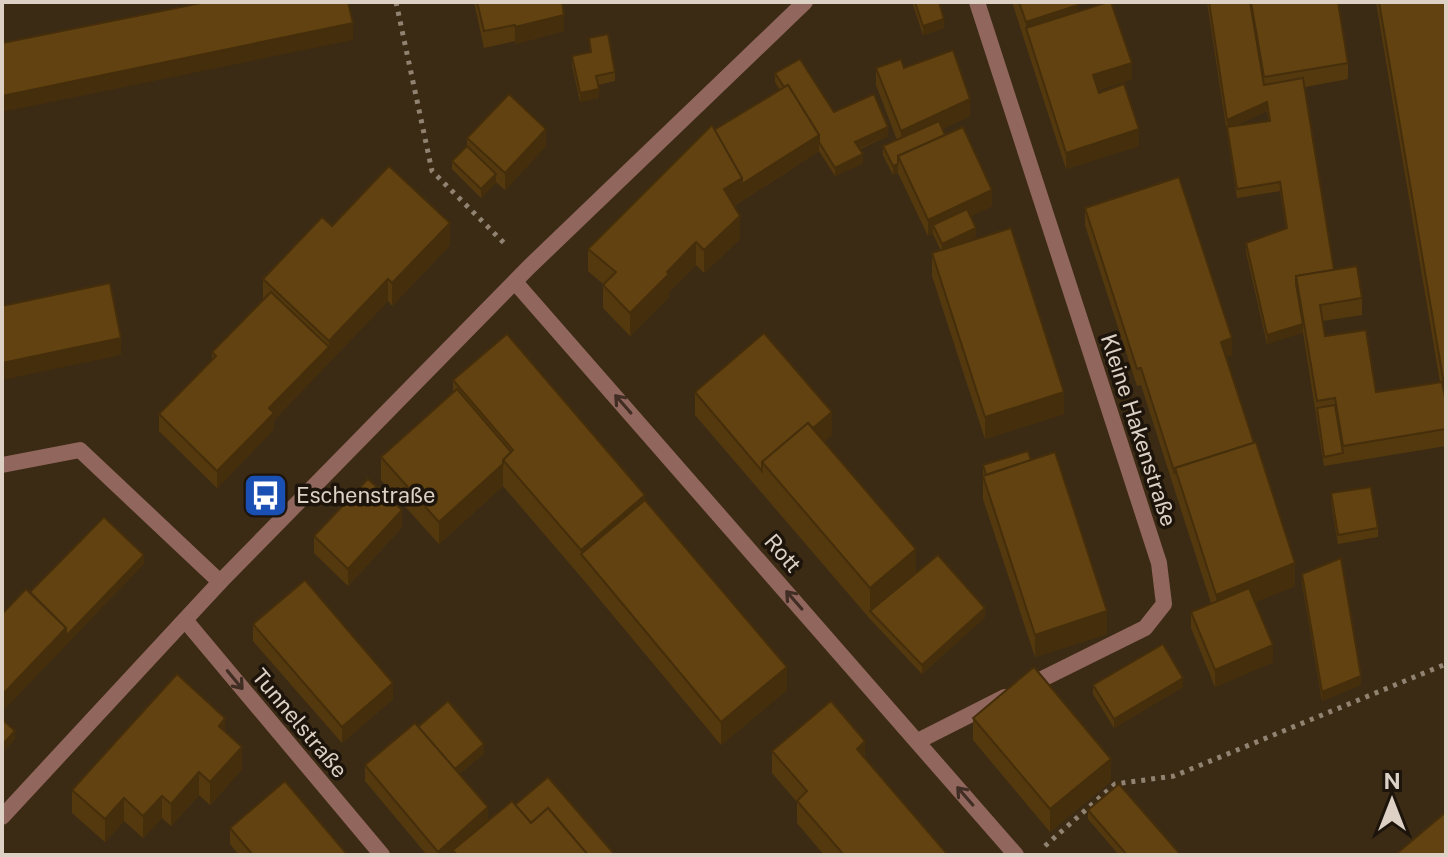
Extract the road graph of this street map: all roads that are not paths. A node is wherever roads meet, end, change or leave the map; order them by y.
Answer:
1 (805, 2) edge
2 (977, 2) edge
3 (515, 282) junction
4 (2, 465) edge
5 (220, 582) junction
6 (185, 620) junction
7 (918, 741) junction
8 (2, 817) edge
9 (382, 855) edge
10 (1016, 855) edge

1 - 3 street
2 - 7 street, Kleine Hakenstraße
3 - 5 street
7 -> 3 street, Rott
4 - 5 street
5 - 6 street
6 - 8 street
6 -> 9 street, Tunnelstraße
10 -> 7 street, Rott

